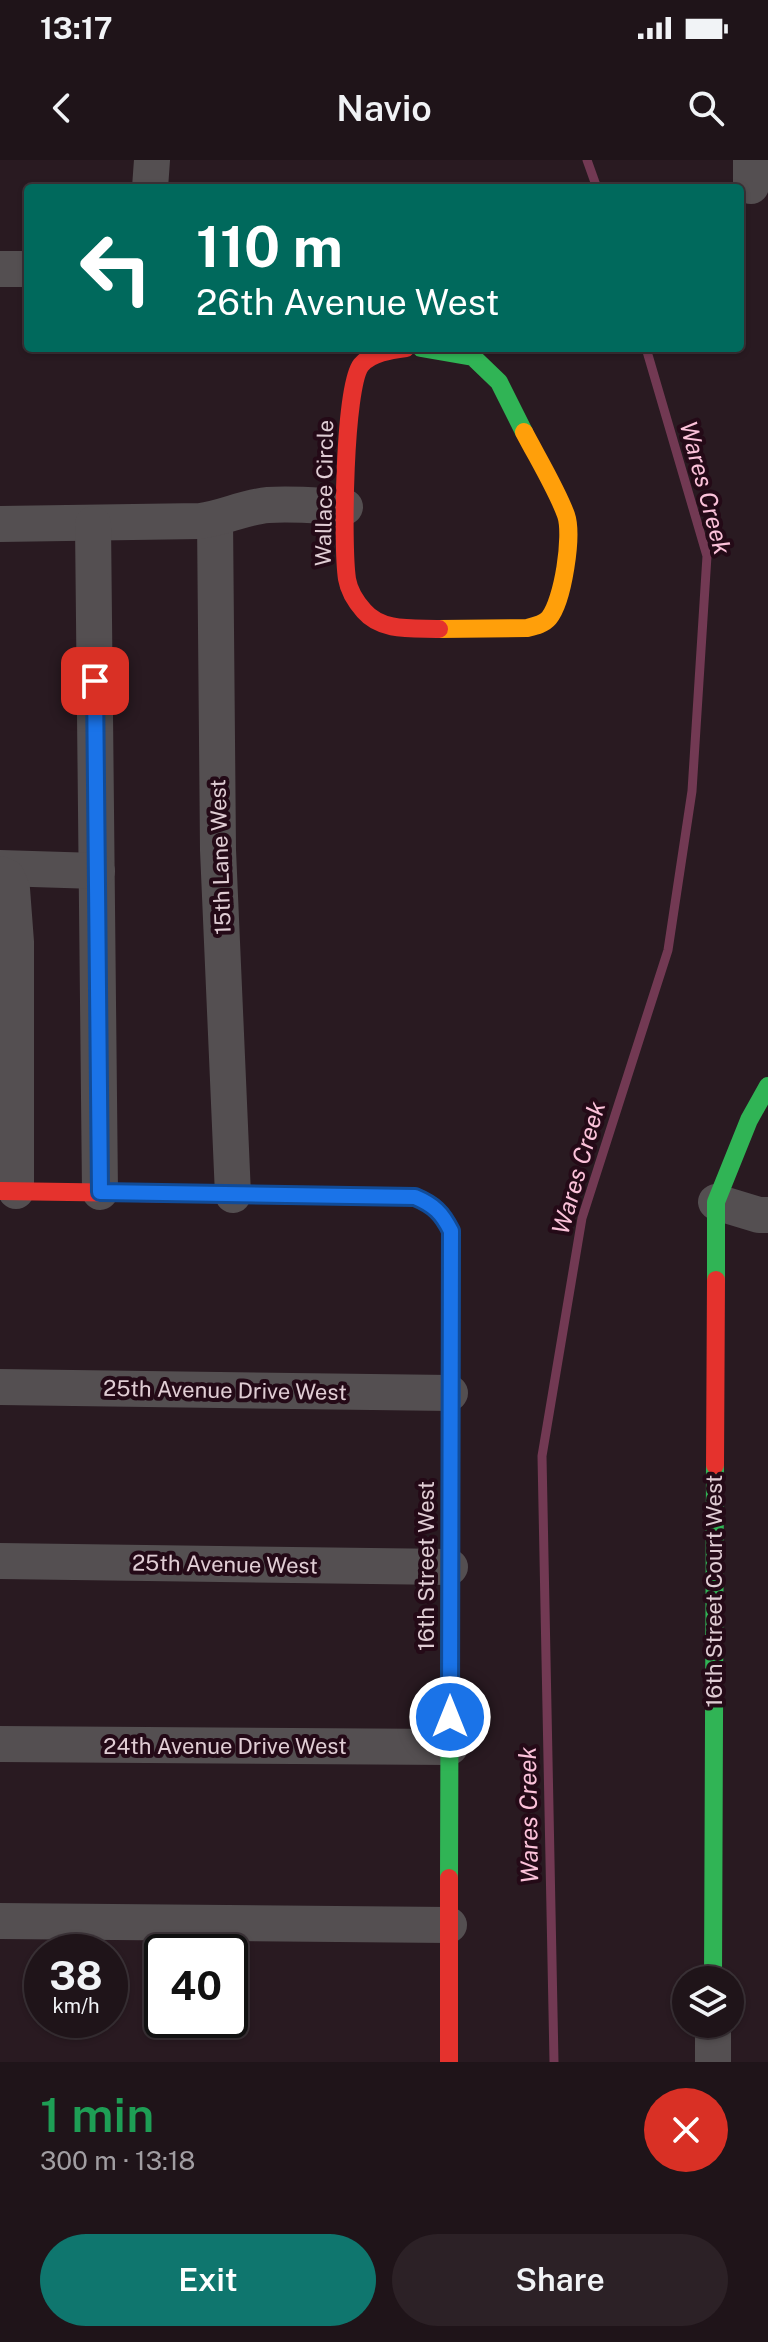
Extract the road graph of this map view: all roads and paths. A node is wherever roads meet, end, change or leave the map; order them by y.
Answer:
1 (152, 160) edge
2 (150, 184) edge
3 (0, 269) edge
4 (24, 269) edge
5 (386, 352) edge
6 (444, 352) edge
7 (345, 507) junction
8 (215, 519) junction
9 (0, 524) edge
10 (93, 524) junction
11 (0, 871) edge
12 (97, 871) junction
13 (768, 1086) edge
14 (8, 1191) edge
15 (100, 1192) junction
16 (233, 1195) junction
17 (716, 1202) junction
18 (768, 1215) edge
19 (0, 1387) edge
20 (450, 1393) junction
21 (0, 1561) edge
22 (450, 1567) junction
23 (0, 1744) edge
24 (450, 1747) junction
25 (0, 1921) edge
26 (449, 1925) junction
27 (713, 1966) edge
28 (713, 2038) edge
29 (449, 2062) edge
30 (713, 2062) edge

1 - 2 street
3 - 4 street
5 - 7 street, Wallace Circle
6 - 7 street, Wallace Circle
7 - 8 street
8 - 10 street
8 - 16 street, 15th Lane West
9 - 10 street
10 - 12 street
11 - 12 street
11 - 14 street
12 - 15 street
13 - 17 street
14 - 15 street
15 - 16 street
16 - 20 street, 16th Street West
17 - 18 street
17 - 27 street, 16th Street Court West
19 - 20 street, 25th Avenue Drive West
20 - 22 street, 16th Street West
21 - 22 street, 25th Avenue West
22 - 24 street, 16th Street West
23 - 24 street, 24th Avenue Drive West
24 - 26 street, 16th Street West
25 - 26 street
26 - 29 street, 16th Street West
28 - 30 street

